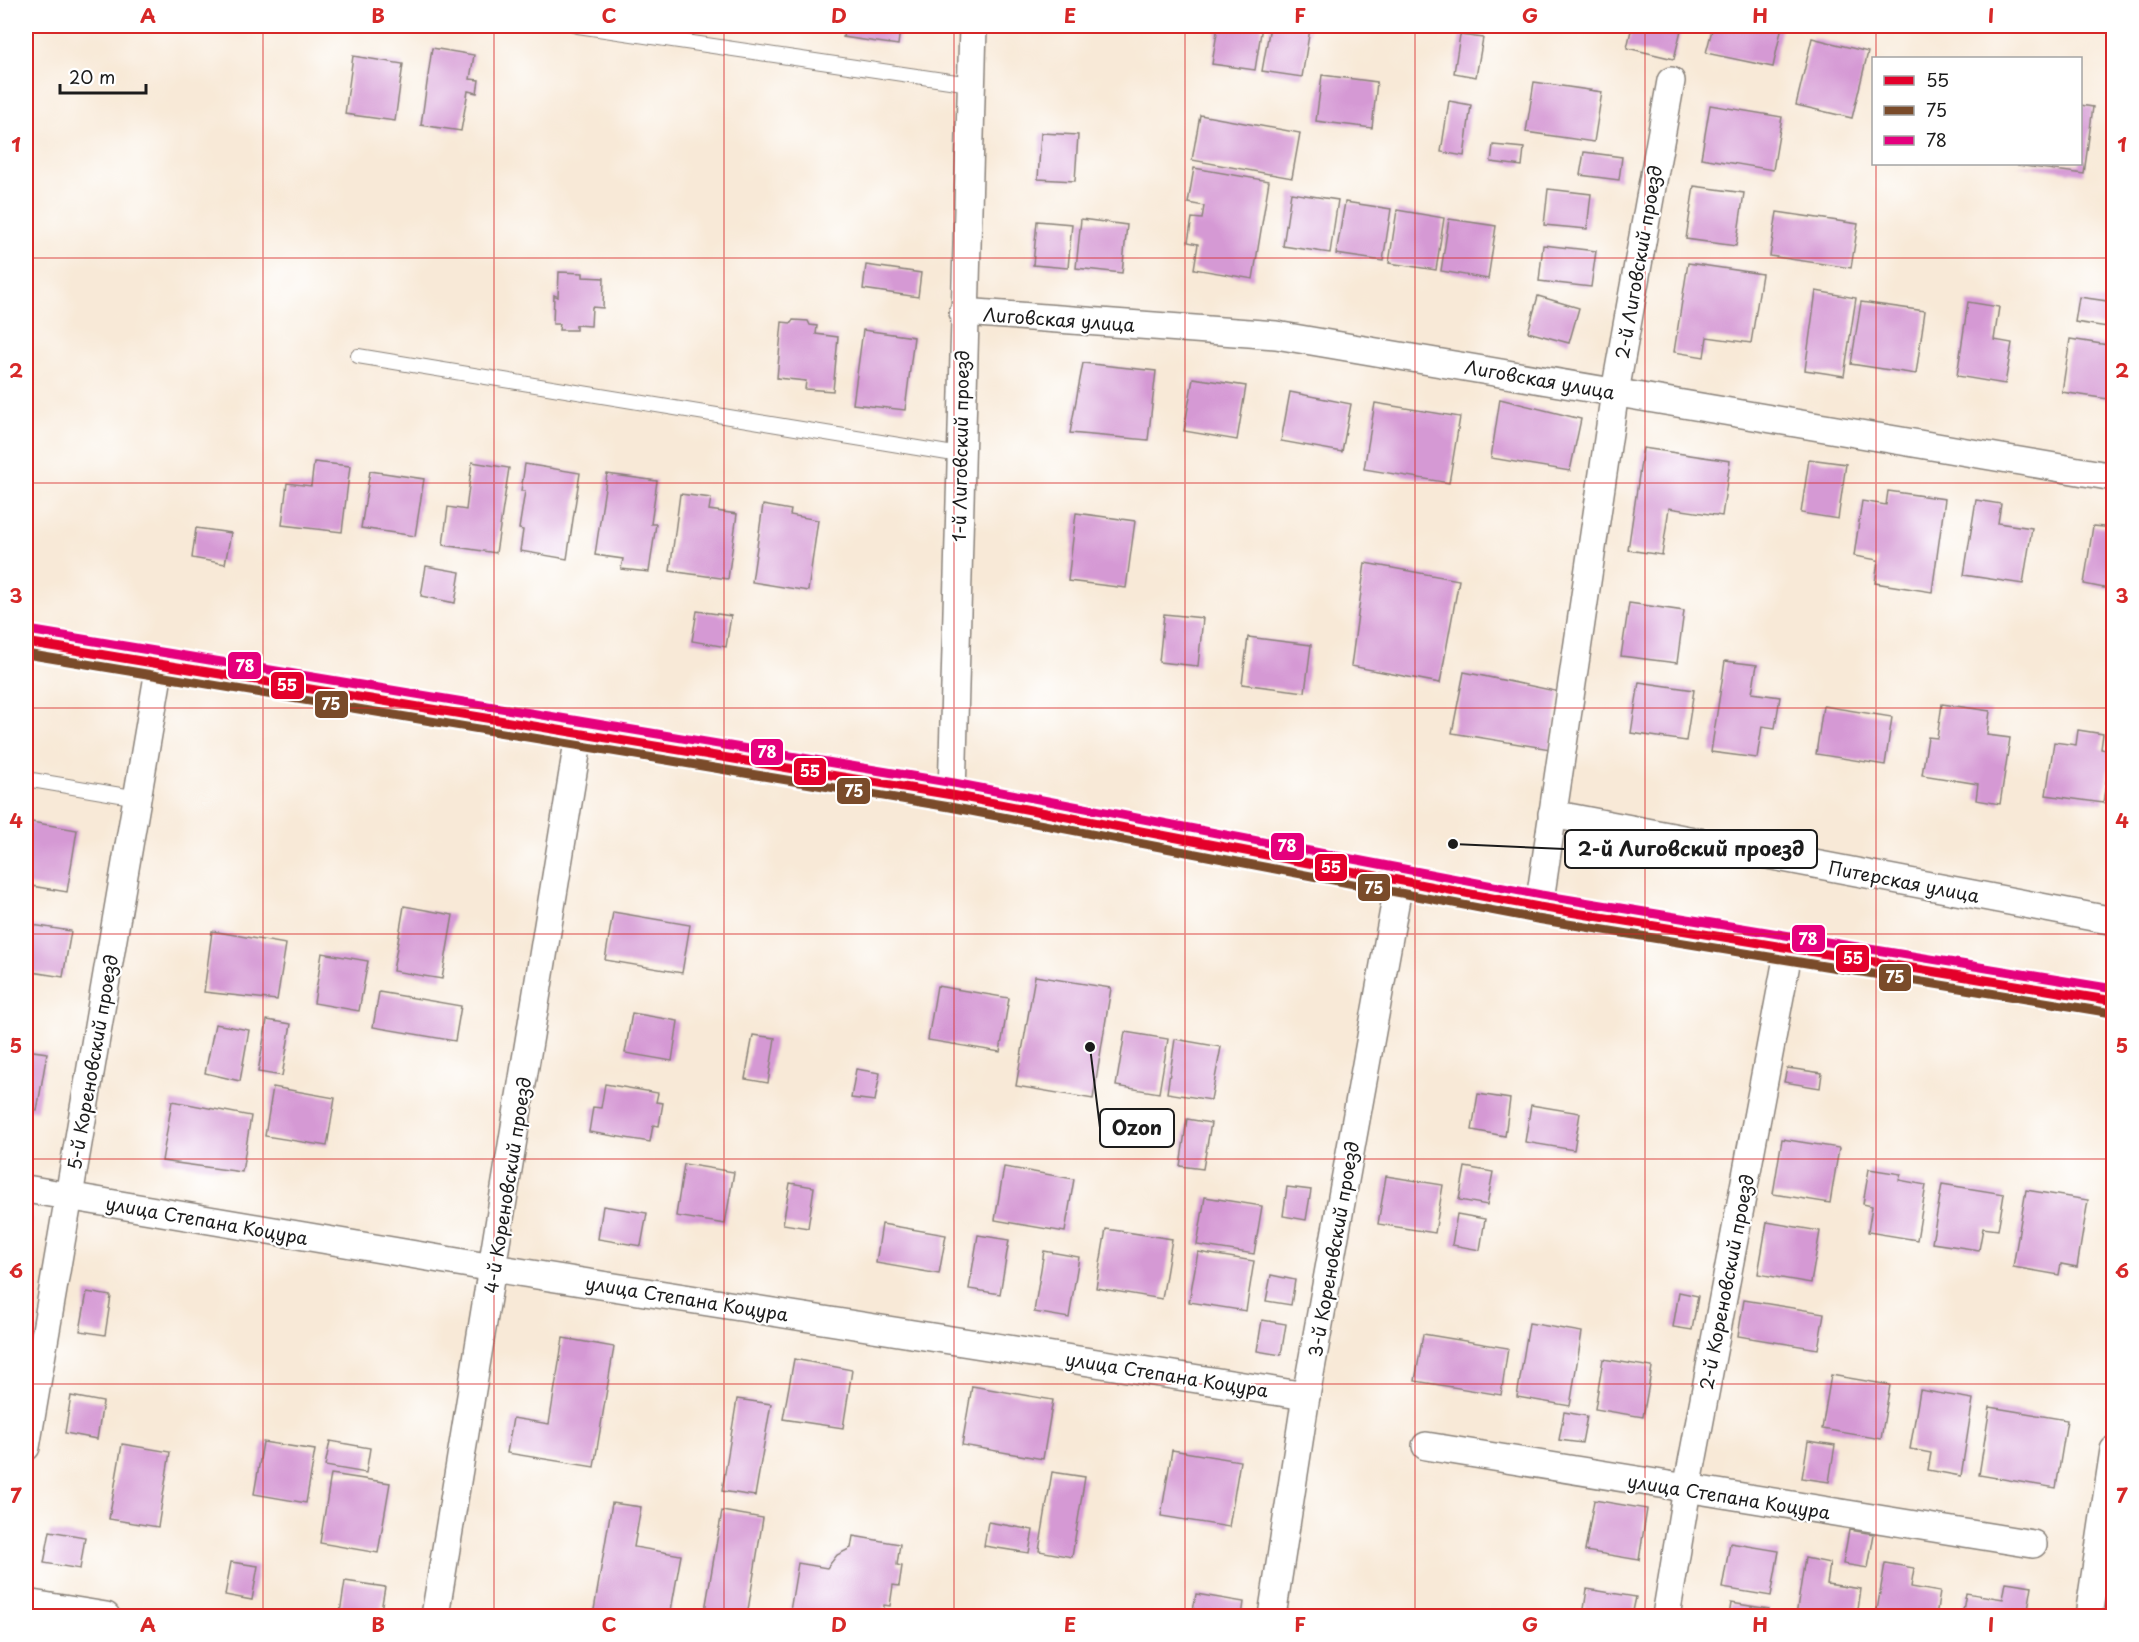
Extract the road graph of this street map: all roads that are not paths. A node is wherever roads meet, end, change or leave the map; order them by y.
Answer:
1 (578, 26) edge
2 (973, 26) edge
3 (1671, 81) dead end
4 (970, 84) junction
5 (963, 312) junction
6 (358, 356) dead end
7 (1615, 392) junction
8 (960, 455) junction
9 (2114, 477) edge
10 (26, 642) edge
11 (26, 654) edge
12 (158, 676) junction
13 (576, 754) junction
14 (26, 779) edge
15 (952, 795) junction
16 (138, 798) junction
17 (1552, 814) junction
18 (1399, 882) junction
19 (1539, 907) junction
20 (2114, 921) edge
21 (1789, 948) junction
22 (2114, 1001) edge
23 (26, 1189) edge
24 (68, 1196) junction
25 (493, 1268) junction
26 (1306, 1396) junction
27 (1426, 1446) dead end
28 (26, 1447) edge
29 (2114, 1450) edge
30 (1687, 1489) junction
31 (2033, 1544) dead end
32 (2106, 1547) edge
33 (26, 1604) edge
34 (106, 1617) edge
35 (435, 1617) edge
36 (1272, 1617) edge
37 (1666, 1617) edge
38 (2089, 1617) edge

1 - 4 lane
2 - 4 street, 1-й Лиговский проезд
3 - 7 street, 2-й Лиговский проезд
4 - 5 street, 1-й Лиговский проезд
5 - 7 street, Лиговская улица
5 - 8 street, 1-й Лиговский проезд
6 - 8 lane
7 - 9 street, Лиговская улица
7 - 17 street, 2-й Лиговский проезд
8 - 15 street, 1-й Лиговский проезд
10 - 15 street
11 - 12 street
12 - 13 street
12 - 16 street, 5-й Кореновский проезд
13 - 18 street
13 - 25 street, 4-й Кореновский проезд
14 - 16 lane
15 - 18 street
16 - 24 street, 5-й Кореновский проезд
17 - 19 street, 2-й Лиговский проезд
17 - 20 street, Питерская улица
18 - 19 street
18 - 26 street, 3-й Кореновский проезд
19 - 21 street
21 - 22 street
21 - 30 street, 2-й Кореновский проезд
23 - 24 street, улица Степана Коцура
24 - 25 street, улица Степана Коцура
24 - 28 street, 5-й Кореновский проезд
25 - 26 street, улица Степана Коцура
25 - 35 street, 4-й Кореновский проезд
26 - 36 street, 3-й Кореновский проезд
27 - 30 street, улица Степана Коцура
29 - 32 street
30 - 31 street, улица Степана Коцура
30 - 37 street, 2-й Кореновский проезд
32 - 38 street
33 - 34 street

